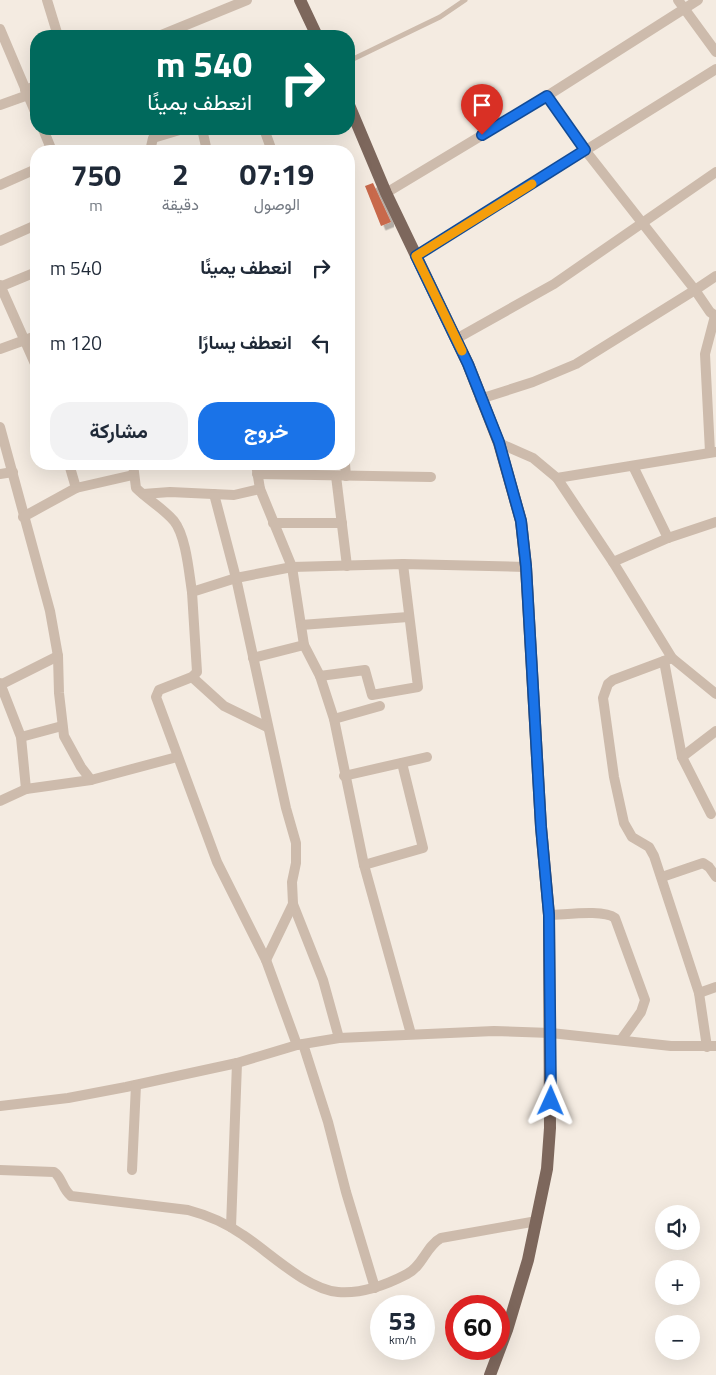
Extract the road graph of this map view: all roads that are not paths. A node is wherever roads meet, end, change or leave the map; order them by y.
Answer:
1 (47, 0) edge
2 (247, 0) edge
3 (300, 0) edge
4 (465, 0) edge
5 (698, 0) edge
6 (682, 4) edge
7 (0, 29) edge
8 (56, 30) edge
9 (174, 30) edge
10 (314, 30) edge
11 (4, 49) edge
12 (716, 52) edge
13 (355, 58) edge
14 (716, 68) edge
15 (30, 90) edge
16 (27, 92) junction
17 (547, 96) junction
18 (30, 99) edge
19 (0, 105) edge
20 (355, 119) edge
21 (163, 135) edge
22 (151, 145) edge
23 (585, 150) junction
24 (30, 172) edge
25 (716, 172) edge
26 (0, 185) edge
27 (386, 194) junction
28 (642, 222) junction
29 (30, 227) edge
30 (0, 241) edge
31 (416, 256) junction
32 (30, 274) edge
33 (716, 276) edge
34 (0, 286) edge
35 (695, 290) junction
36 (716, 316) edge
37 (30, 336) edge
38 (30, 338) edge
39 (456, 339) junction
40 (0, 349) edge
41 (480, 399) junction
42 (0, 427) edge
43 (499, 442) junction
44 (713, 452) edge
45 (633, 466) junction
46 (71, 470) edge
47 (133, 470) edge
48 (256, 470) edge
49 (268, 470) edge
50 (343, 470) edge
51 (13, 472) junction
52 (0, 474) edge
53 (133, 475) junction
54 (341, 476) junction
55 (431, 477) dead end
56 (557, 478) junction
57 (76, 488) junction
58 (260, 489) junction
59 (143, 494) junction
60 (214, 494) junction
61 (23, 517) junction
62 (716, 522) edge
63 (273, 523) junction
64 (342, 523) junction
65 (668, 538) junction
66 (613, 562) junction
67 (403, 564) junction
68 (347, 566) junction
69 (526, 566) junction
70 (292, 567) junction
71 (236, 578) junction
72 (192, 592) junction
73 (408, 617) junction
74 (301, 625) junction
75 (304, 645) junction
76 (58, 656) junction
77 (253, 658) junction
78 (668, 660) junction
79 (320, 676) junction
80 (192, 677) junction
81 (0, 684) edge
82 (716, 694) edge
83 (380, 706) dead end
84 (334, 719) junction
85 (62, 726) junction
86 (267, 727) junction
87 (716, 731) edge
88 (21, 738) junction
89 (177, 757) junction
90 (428, 757) dead end
91 (682, 757) junction
92 (402, 763) junction
93 (344, 776) junction
94 (90, 780) junction
95 (26, 789) junction
96 (0, 800) edge
97 (711, 814) dead end
98 (364, 865) junction
99 (716, 876) edge
100 (662, 877) junction
101 (293, 904) junction
102 (549, 915) junction
103 (266, 960) junction
104 (716, 987) edge
105 (699, 993) junction
106 (551, 1033) junction
107 (411, 1034) junction
108 (339, 1038) junction
109 (621, 1040) junction
110 (300, 1045) junction
111 (712, 1047) edge
112 (238, 1063) junction
113 (136, 1085) junction
114 (0, 1106) edge
115 (0, 1170) edge
116 (132, 1170) dead end
117 (537, 1221) junction
118 (230, 1227) junction
119 (375, 1288) junction
120 (490, 1375) edge

1 - 8 street
2 - 9 street
3 - 10 main road
4 - 13 lane
5 - 6 street
6 - 12 street
6 - 17 street
7 - 11 street
11 - 16 street
14 - 23 street
15 - 16 street
16 - 18 street
16 - 19 street
17 - 23 street
17 - 27 street
20 - 27 main road
21 - 22 street
23 - 28 street
23 - 31 street
24 - 26 street
25 - 28 street
27 - 31 main road
28 - 35 street
28 - 39 street
29 - 30 street
31 - 39 main road
32 - 34 street
33 - 35 street
34 - 37 street
35 - 36 street
35 - 41 street
36 - 44 street
38 - 40 street
39 - 41 main road
41 - 43 main road
42 - 51 street
43 - 56 street
43 - 69 main road
44 - 45 street
45 - 56 street
45 - 65 street
46 - 57 street
47 - 53 street
48 - 58 street
49 - 54 street
50 - 54 street
51 - 52 street
51 - 61 street
53 - 57 street
53 - 59 street
54 - 55 street
54 - 64 street
56 - 66 street
57 - 61 street
58 - 60 street
58 - 63 street
59 - 60 street
59 - 72 street
60 - 71 street
61 - 76 street
62 - 65 street
63 - 64 street
63 - 70 street
64 - 68 street
65 - 66 street
66 - 78 street
67 - 68 street
67 - 69 street
67 - 73 street
68 - 70 street
69 - 102 main road
70 - 71 street
70 - 74 street
71 - 72 street
71 - 77 street
72 - 80 street
73 - 74 street
73 - 79 street
74 - 75 street
75 - 77 street
75 - 79 street
76 - 81 street
76 - 85 street
77 - 86 street
78 - 82 street
78 - 91 street
78 - 100 street
79 - 84 street
80 - 86 street
80 - 89 street
81 - 88 street
83 - 84 street
84 - 93 street
85 - 88 street
85 - 94 street
86 - 101 street
87 - 91 street
88 - 95 street
89 - 94 street
89 - 103 street
90 - 92 street
91 - 97 street
92 - 93 street
92 - 98 street
93 - 98 street
94 - 95 street
95 - 96 street
98 - 107 street
99 - 100 street
100 - 105 street
101 - 103 street
101 - 108 street
102 - 106 main road
102 - 109 street
103 - 110 street
104 - 105 street
105 - 111 street
106 - 107 street
106 - 109 street
106 - 117 main road
107 - 108 street
108 - 110 street
109 - 111 street
110 - 112 street
110 - 119 street
112 - 113 street
112 - 118 street
113 - 114 street
113 - 116 street
115 - 118 street
117 - 119 street
117 - 120 main road
118 - 119 street

